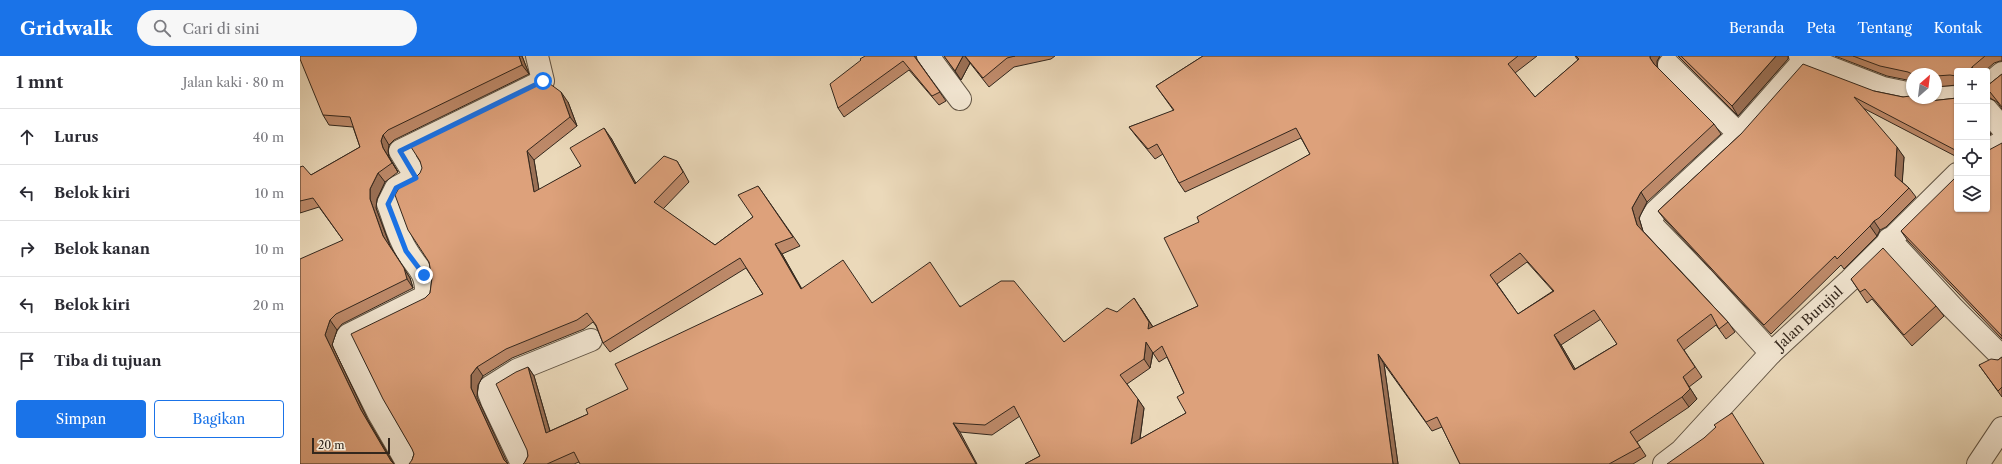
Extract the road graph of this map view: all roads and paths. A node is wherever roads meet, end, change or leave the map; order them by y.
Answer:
1 (537, 56) edge
2 (928, 56) edge
3 (1802, 58) edge
4 (1669, 65) dead end
5 (2002, 73) edge
6 (1990, 83) edge
7 (1906, 93) edge
8 (1954, 97) edge
9 (1942, 98) edge
10 (960, 99) dead end
11 (1990, 114) edge
12 (2002, 128) edge
13 (1739, 134) junction
14 (2002, 142) edge
15 (1990, 149) edge
16 (1955, 176) edge
17 (1889, 239) junction
18 (590, 340) dead end
19 (1771, 353) junction
20 (2002, 357) edge
21 (2002, 428) edge
22 (408, 464) edge
23 (522, 464) edge
24 (1664, 464) edge
25 (1978, 464) edge

1 - 22 street
2 - 10 street
3 - 7 street
3 - 13 street
4 - 13 street
5 - 6 street
8 - 9 street
11 - 12 street
13 - 19 street
14 - 15 street
16 - 17 street, Jalan Burujul
17 - 19 street, Jalan Burujul
17 - 20 street
18 - 23 street
19 - 24 street, Jalan Burujul
21 - 25 street

